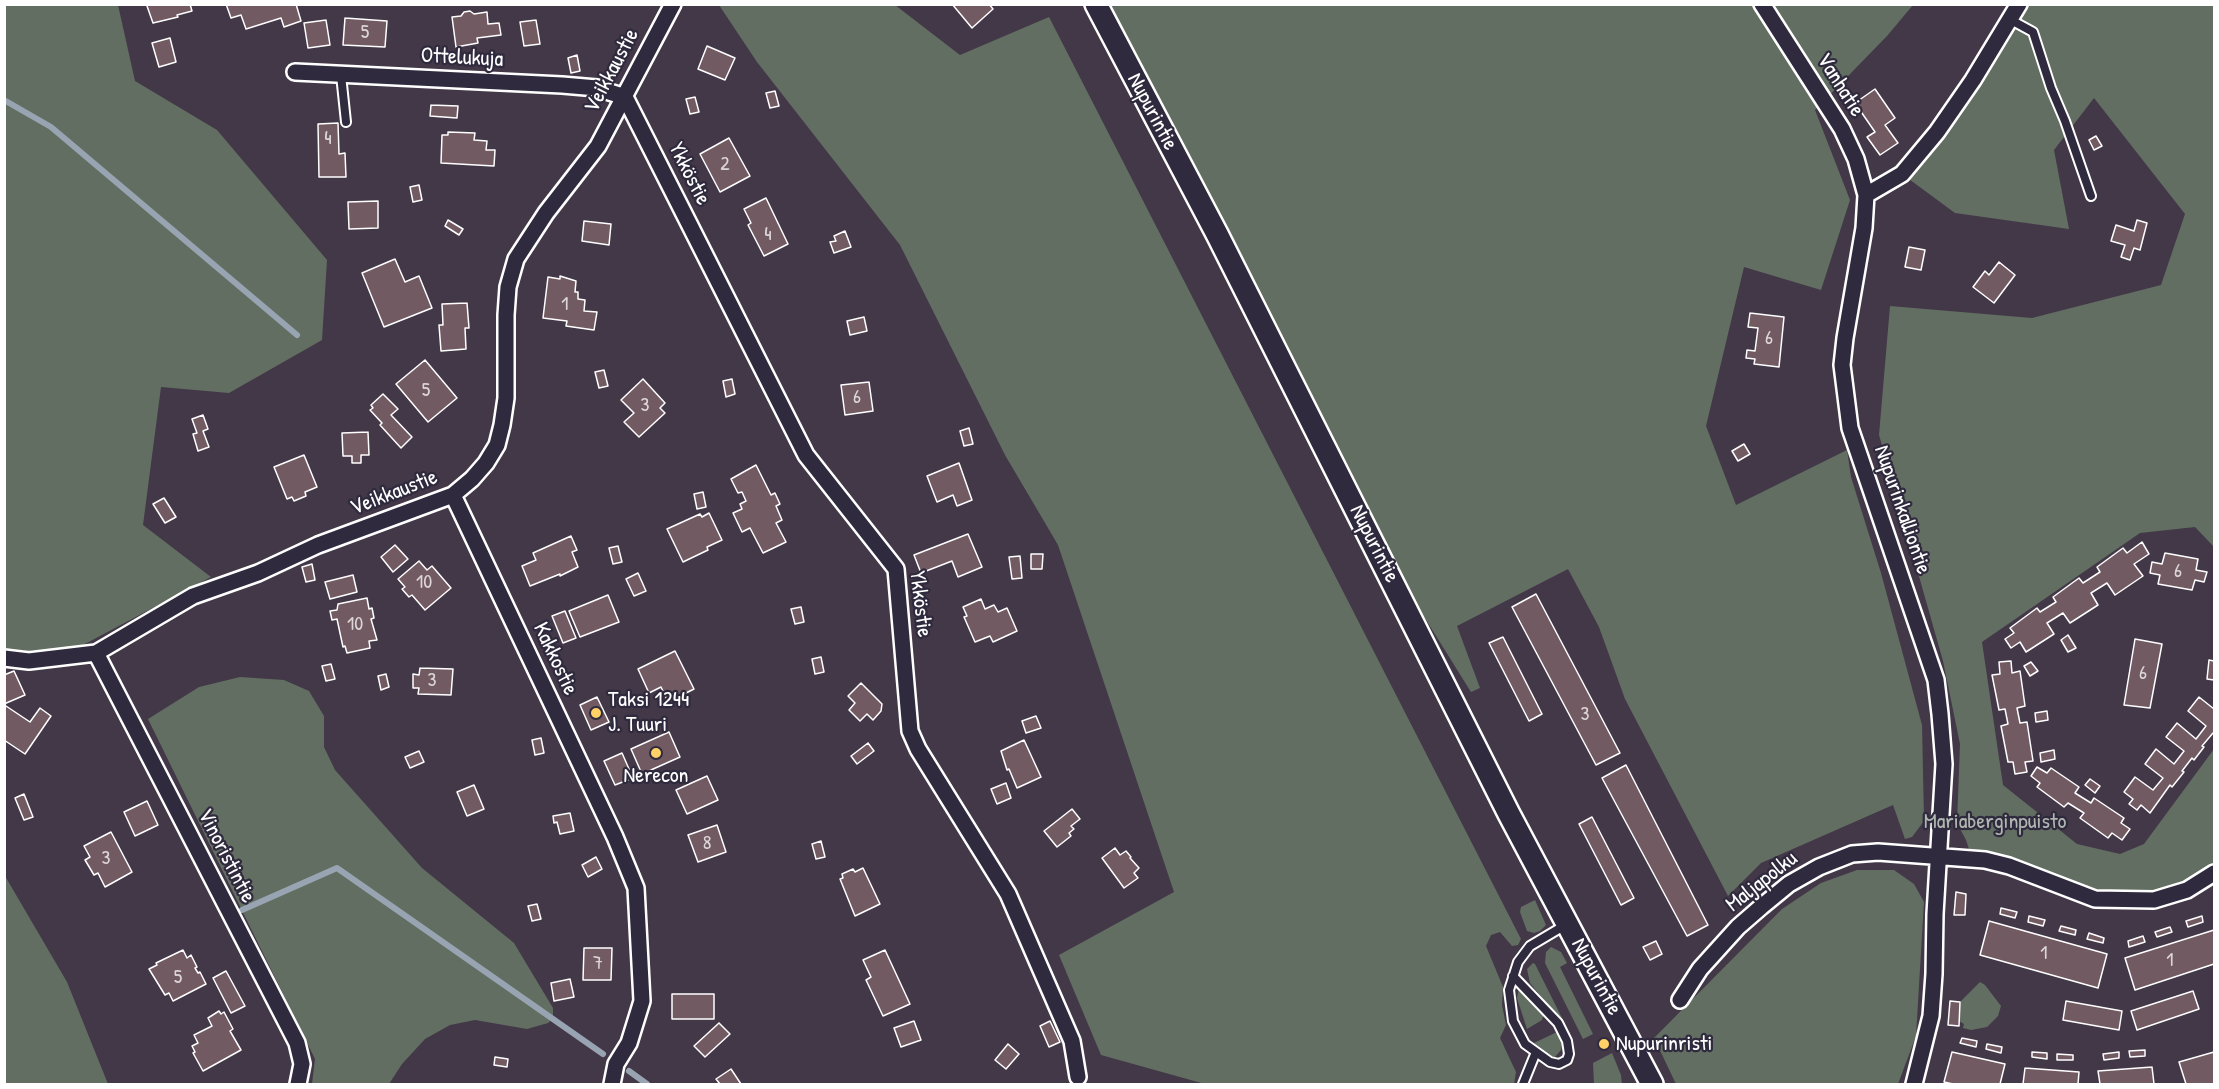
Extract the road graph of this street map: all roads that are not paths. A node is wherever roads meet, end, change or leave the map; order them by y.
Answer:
1 (673, 4) edge
2 (1096, 4) edge
3 (1762, 4) edge
4 (2019, 4) edge
5 (2011, 20) junction
6 (295, 72) dead end
7 (341, 75) junction
8 (625, 97) junction
9 (346, 122) dead end
10 (1866, 195) junction
11 (2091, 196) dead end
12 (453, 495) junction
13 (96, 653) junction
14 (4, 658) edge
15 (1938, 858) junction
16 (2214, 873) edge
17 (1568, 924) junction
18 (1513, 976) junction
19 (1680, 1000) dead end
20 (1536, 1052) junction
21 (1078, 1077) dead end
22 (298, 1084) edge
23 (612, 1084) edge
24 (1523, 1084) edge
25 (1652, 1084) edge
26 (1914, 1084) edge

1 - 8 street, Veikkaustie
2 - 17 main road, Nupurintie
3 - 10 street, Vanhatie
4 - 5 street
5 - 10 street
5 - 11 lane
6 - 7 street, Ottelukuja
7 - 8 street, Ottelukuja
7 - 9 lane
8 - 12 street, Veikkaustie
8 - 21 street, Ykköstie
10 - 15 street, Nupurinkalliontie
12 - 13 street, Veikkaustie
12 - 23 street, Kakkostie
13 - 14 street, Veikkaustie
13 - 22 street, Vinoristintie
15 - 16 street, Maljapolku
15 - 19 street, Maljapolku
15 - 26 street, Nupurinkalliontie
17 - 18 lane
17 - 25 main road, Nupurintie
18 - 20 lane
18 - 20 lane
20 - 24 lane

